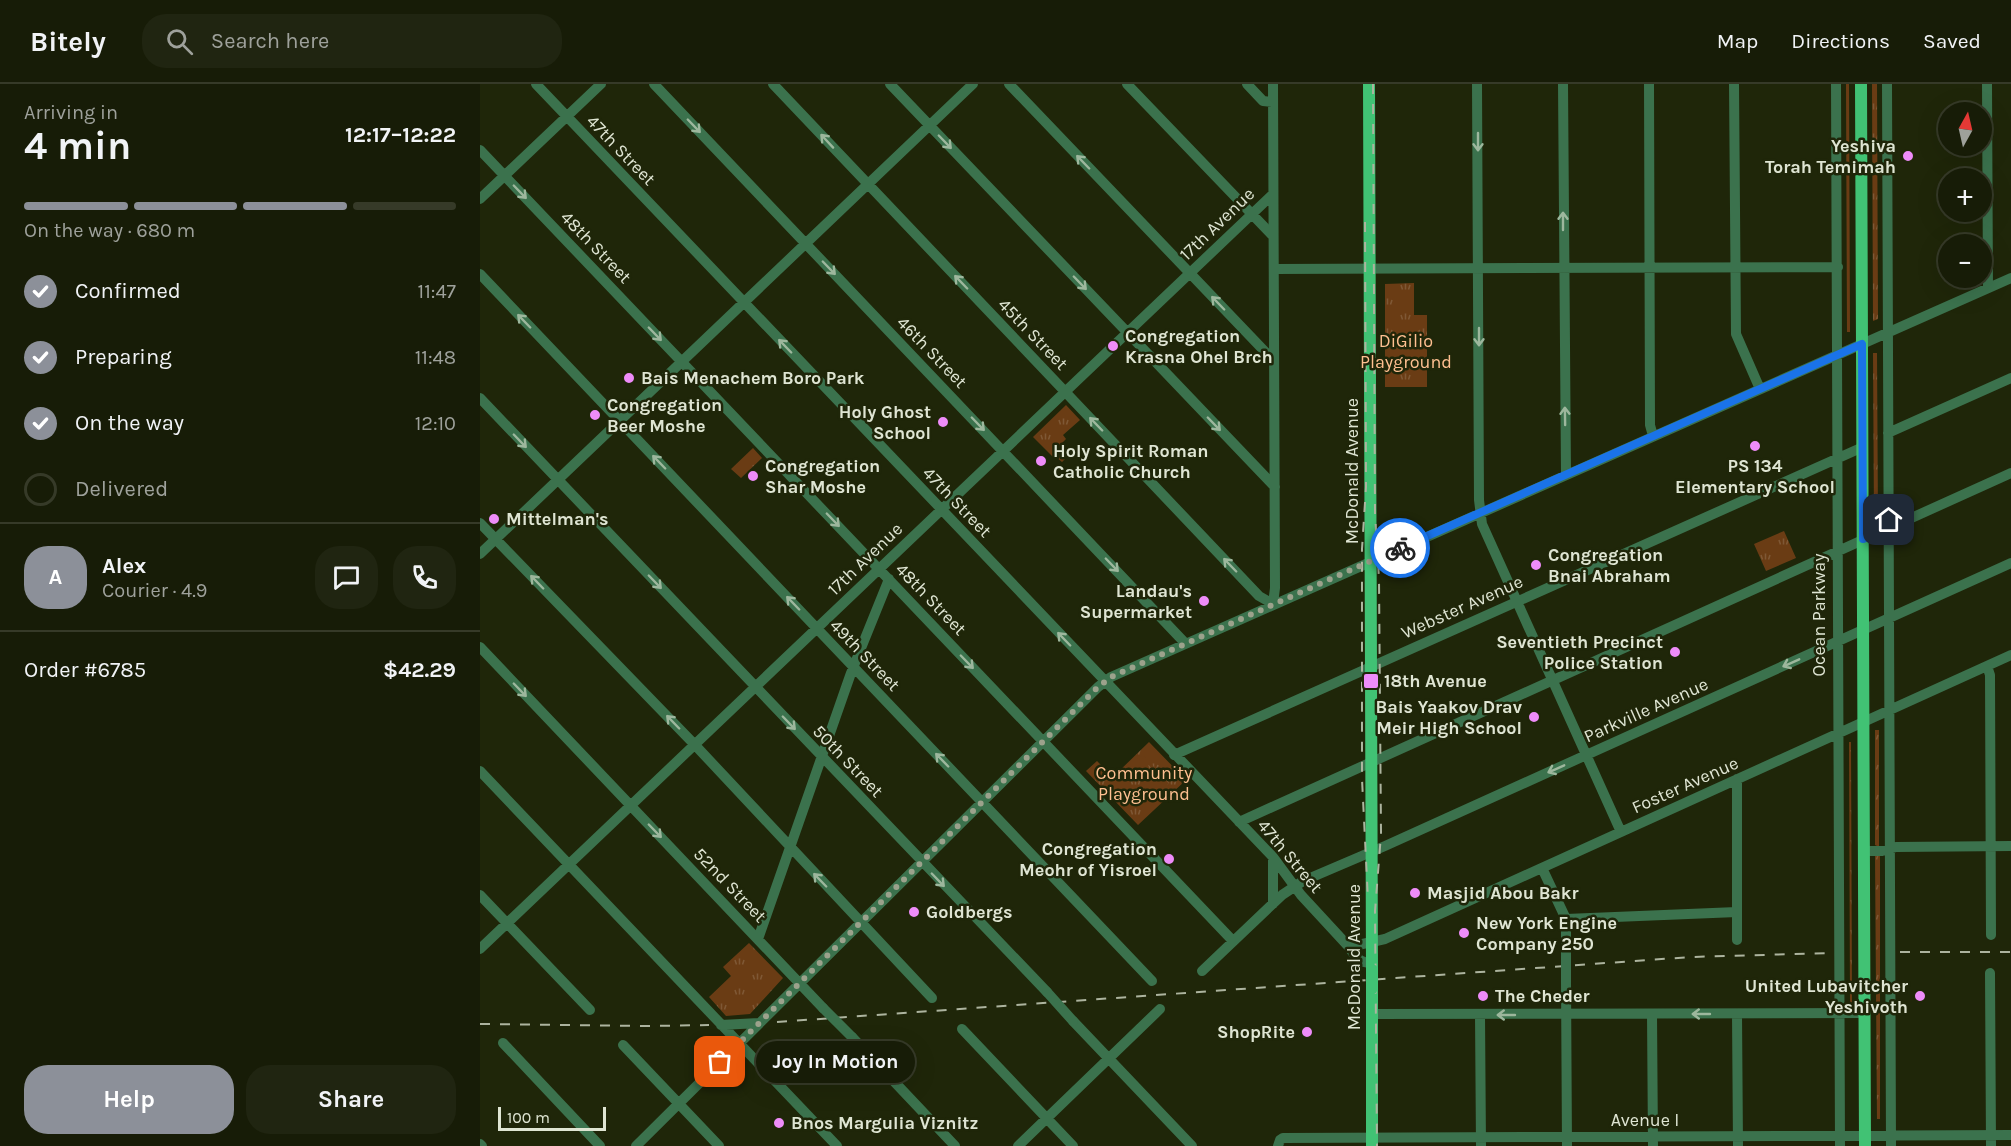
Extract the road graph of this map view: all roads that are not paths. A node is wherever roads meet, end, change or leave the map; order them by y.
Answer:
1 (536, 84) edge
2 (601, 84) edge
3 (654, 84) edge
4 (773, 84) edge
5 (890, 84) edge
6 (973, 84) edge
7 (1009, 84) edge
8 (1127, 84) edge
9 (1247, 84) edge
10 (1273, 84) edge
11 (1369, 84) edge
12 (1478, 84) edge
13 (1563, 84) edge
14 (1648, 84) edge
15 (1734, 84) edge
16 (1836, 84) edge
17 (1861, 84) edge
18 (1887, 84) edge
19 (1987, 84) edge
20 (1273, 102) junction
21 (567, 117) junction
22 (930, 125) junction
23 (480, 150) edge
24 (504, 176) junction
25 (868, 184) junction
26 (1273, 194) junction
27 (480, 199) edge
28 (1251, 214) junction
29 (1988, 234) edge
30 (1273, 236) junction
31 (806, 243) junction
32 (1838, 267) junction
33 (1649, 268) junction
34 (1735, 268) junction
35 (1274, 269) junction
36 (1370, 269) junction
37 (1478, 269) junction
38 (1563, 269) junction
39 (480, 274) edge
40 (1189, 274) junction
41 (2011, 278) edge
42 (1992, 286) edge
43 (1988, 288) edge
44 (744, 303) junction
45 (1127, 332) junction
46 (1887, 333) junction
47 (1862, 344) junction
48 (1837, 355) junction
49 (1273, 360) junction
50 (682, 362) junction
51 (2011, 378) edge
52 (1760, 389) junction
53 (1065, 392) junction
54 (480, 398) edge
55 (620, 421) junction
56 (1888, 433) junction
57 (1653, 436) junction
58 (1863, 447) junction
59 (1003, 451) junction
60 (1837, 458) junction
61 (2011, 473) edge
62 (1566, 475) junction
63 (558, 480) junction
64 (1275, 487) junction
65 (941, 510) junction
66 (1481, 512) junction
67 (480, 523) edge
68 (1888, 528) junction
69 (495, 539) junction
70 (1863, 539) junction
71 (1837, 551) junction
72 (480, 554) edge
73 (1370, 561) junction
74 (2011, 563) edge
75 (879, 569) junction
76 (888, 579) junction
77 (1517, 601) junction
78 (1273, 604) junction
79 (1889, 619) junction
80 (817, 628) junction
81 (1863, 630) junction
82 (1838, 642) junction
83 (1185, 643) junction
84 (480, 647) edge
85 (2011, 655) edge
86 (1370, 666) junction
87 (1987, 666) junction
88 (854, 667) junction
89 (1553, 680) junction
90 (1105, 681) junction
91 (755, 687) junction
92 (1889, 711) junction
93 (1863, 722) junction
94 (1838, 733) junction
95 (1043, 742) junction
96 (694, 745) junction
97 (1174, 755) junction
98 (1587, 755) junction
99 (821, 757) junction
100 (1371, 762) junction
101 (480, 771) edge
102 (1737, 779) junction
103 (982, 802) junction
104 (631, 806) junction
105 (1239, 822) junction
106 (1621, 832) junction
107 (1991, 846) junction
108 (2011, 846) edge
109 (790, 848) junction
110 (1889, 849) junction
111 (1372, 851) junction
112 (1864, 851) junction
113 (1273, 857) junction
114 (921, 862) junction
115 (569, 864) junction
116 (1542, 868) junction
117 (1295, 887) junction
118 (480, 895) edge
119 (1273, 904) junction
120 (1737, 912) junction
121 (1566, 919) junction
122 (507, 923) junction
123 (861, 923) junction
124 (1991, 935) dead end
125 (758, 939) junction
126 (1737, 940) dead end
127 (1233, 941) junction
128 (1372, 942) junction
129 (1349, 947) junction
130 (480, 949) edge
131 (1372, 966) junction
132 (1202, 971) dead end
133 (1990, 973) dead end
134 (1152, 981) dead end
135 (800, 983) junction
136 (932, 998) dead end
137 (590, 1010) dead end
138 (1160, 1010) dead end
139 (1839, 1013) junction
140 (1864, 1013) junction
141 (1372, 1014) junction
142 (1652, 1014) junction
143 (1737, 1014) junction
144 (1480, 1015) junction
145 (1566, 1015) junction
146 (759, 1023) junction
147 (721, 1025) junction
148 (962, 1029) dead end
149 (503, 1043) dead end
150 (739, 1043) junction
151 (622, 1045) dead end
152 (1109, 1059) junction
153 (678, 1104) junction
154 (1047, 1118) junction
155 (2011, 1135) edge
156 (1991, 1140) edge
157 (1567, 1141) edge
158 (1653, 1141) edge
159 (1738, 1141) edge
160 (1840, 1141) edge
161 (1865, 1141) edge
162 (1891, 1141) edge
163 (1481, 1142) edge
164 (1279, 1143) edge
165 (1370, 1143) edge
166 (600, 1146) edge
167 (636, 1146) edge
168 (718, 1146) edge
169 (837, 1146) edge
170 (955, 1146) edge
171 (1018, 1146) edge
172 (1073, 1146) edge
173 (1192, 1146) edge

1 - 21 street, 47th Street
2 - 21 street
3 -> 31 street, 46th Street
25 -> 4 street, 45th Street
5 - 22 street
6 - 22 street
40 -> 7 street
8 - 28 street
9 - 20 street
10 - 20 street
11 - 36 main road, McDonald Avenue
12 -> 37 street
38 -> 13 street
14 - 33 street
15 - 34 street
16 - 32 street, Ocean Parkway
17 - 47 main road
18 - 46 street
19 - 29 street
20 - 26 street
21 - 24 street
21 - 44 street, 47th Street
22 - 25 street
22 -> 45 street
23 - 24 street, 48th Street
24 - 27 street
24 -> 50 street, 48th Street
25 - 31 street
53 -> 25 street, 45th Street
26 - 28 street, 17th Avenue
26 - 30 street
28 - 30 street
28 - 40 street, 17th Avenue
30 - 35 street
31 - 44 street
31 -> 59 street, 46th Street
32 - 34 street
32 - 48 street, Ocean Parkway
33 - 34 street
33 - 38 street
33 - 57 street
34 - 52 street
35 - 36 street
35 - 49 street
36 - 37 street
36 - 73 main road, McDonald Avenue
37 - 38 street
37 -> 66 street
62 -> 38 street
55 -> 39 street, 49th Street
40 - 45 street, 17th Avenue
49 -> 40 street
41 - 42 street
43 - 46 street
44 - 50 street
65 -> 44 street, 47th Street
45 - 53 street, 17th Avenue
45 -> 64 street
46 - 47 street
46 - 56 street
47 - 48 street
47 - 58 main road
48 - 52 street
48 - 60 street, Ocean Parkway
49 - 64 street
50 - 55 street
50 -> 75 street, 48th Street
51 - 56 street
52 - 57 street
53 - 59 street, 17th Avenue
78 -> 53 street, 45th Street
54 -> 63 street, 50th Street
55 - 63 street
80 -> 55 street, 49th Street
56 - 68 street
57 - 62 street
58 - 60 street, Webster Avenue
58 - 70 main road
59 - 65 street, 17th Avenue
59 -> 83 street, 46th Street
60 - 71 street, Ocean Parkway
60 - 77 street, Webster Avenue
61 - 68 street
62 - 66 street
63 - 69 street
63 -> 91 street, 50th Street
64 - 78 street
65 - 75 street, 17th Avenue
90 -> 65 street, 47th Street
66 - 73 street
66 - 77 street
67 - 69 street
68 - 70 street
68 - 79 street
69 - 72 street
96 -> 69 street
70 - 71 street
70 - 81 main road
71 - 82 street, Ocean Parkway
71 - 89 street
73 - 78 street
73 - 86 main road, McDonald Avenue
74 - 79 street, Parkville Avenue
75 - 76 street, 48th Street
75 - 80 street, 17th Avenue
76 - 88 street
76 -> 95 street, 48th Street
77 - 86 street, Webster Avenue
77 - 89 street
78 - 83 street
79 - 81 street, Parkville Avenue
79 - 92 street
80 - 88 street, 49th Street
80 - 91 street, 17th Avenue
81 - 82 street, Parkville Avenue
81 - 93 main road
82 - 94 street, Ocean Parkway
82 -> 98 street, Parkville Avenue
83 - 90 street
84 -> 104 street, 52nd Street
85 - 87 street, Foster Avenue
86 - 97 street, Webster Avenue
86 - 100 main road, McDonald Avenue
87 - 92 street, Foster Avenue
87 - 107 street
88 - 99 street
103 -> 88 street, 49th Street
89 - 98 street
89 - 100 street
90 - 95 street
90 - 97 street, 47th Street
91 - 96 street, 17th Avenue
91 -> 99 street, 50th Street
92 - 93 street, Foster Avenue
92 - 110 street
93 - 94 street, Foster Avenue
93 - 112 main road
94 - 102 street, Foster Avenue
94 - 139 street, Ocean Parkway
95 - 103 street
95 - 127 street, 48th Street
96 - 104 street, 17th Avenue
96 - 109 street
97 - 105 street, 47th Street
98 - 106 street
98 -> 111 street, Parkville Avenue
99 - 109 street
99 - 114 street, 50th Street
100 - 105 street
100 - 111 main road, McDonald Avenue
101 - 115 street
102 - 106 street, Foster Avenue
102 - 120 street
103 - 114 street
103 - 134 street, 49th Street
104 - 115 street, 17th Avenue
104 -> 125 street, 52nd Street
105 - 113 street, 47th Street
106 - 116 street, Foster Avenue
107 - 108 street
107 - 110 street
107 - 124 street
123 -> 109 street
109 - 125 street
110 - 112 street
110 - 162 street
111 - 117 street, Parkville Avenue
111 - 128 main road, McDonald Avenue
112 - 140 main road
113 - 117 street, 47th Street
113 - 119 street
114 - 123 street
114 -> 152 street, 50th Street, bridge
115 - 122 street, 17th Avenue
115 - 147 street
116 - 121 street
116 - 128 street, Foster Avenue
117 - 119 street, Parkville Avenue
117 - 129 street, 47th Street
118 - 122 street
119 - 127 street, Parkville Avenue
120 - 121 street
120 - 126 street
121 - 145 street, bridge
122 - 130 street, 17th Avenue
122 - 137 street
123 - 135 street
123 - 136 street
125 - 135 street, 52nd Street
127 - 132 street, Parkville Avenue
128 - 129 street
128 - 131 main road, McDonald Avenue
129 - 131 street, 47th Street
131 - 141 main road, McDonald Avenue, bridge
133 - 156 street
135 - 146 street
135 - 170 street, 52nd Street, bridge
138 - 152 street
139 - 140 street
139 - 143 street
139 - 160 street, Ocean Parkway
140 - 161 main road
141 - 144 street
141 - 165 main road, McDonald Avenue
143 -> 142 street
142 - 145 street
142 - 158 street
143 - 159 street
145 -> 144 street
144 - 163 street
145 - 157 street
146 - 147 street
146 - 150 street
147 - 150 street
148 - 154 street
149 - 166 street
150 - 153 street
150 - 169 street
151 - 153 street
152 - 154 street
152 - 173 street, 50th Street
153 - 167 street
153 - 168 street
154 - 171 street
154 - 172 street
155 - 156 street, Avenue I
156 - 162 street, Avenue I
157 - 158 street, Avenue I
157 - 163 street, Avenue I
158 - 159 street, Avenue I
159 - 160 street, Avenue I
160 - 161 street, Avenue I
161 - 162 street, Avenue I
163 - 165 street, Avenue I
164 - 165 street, Avenue I

